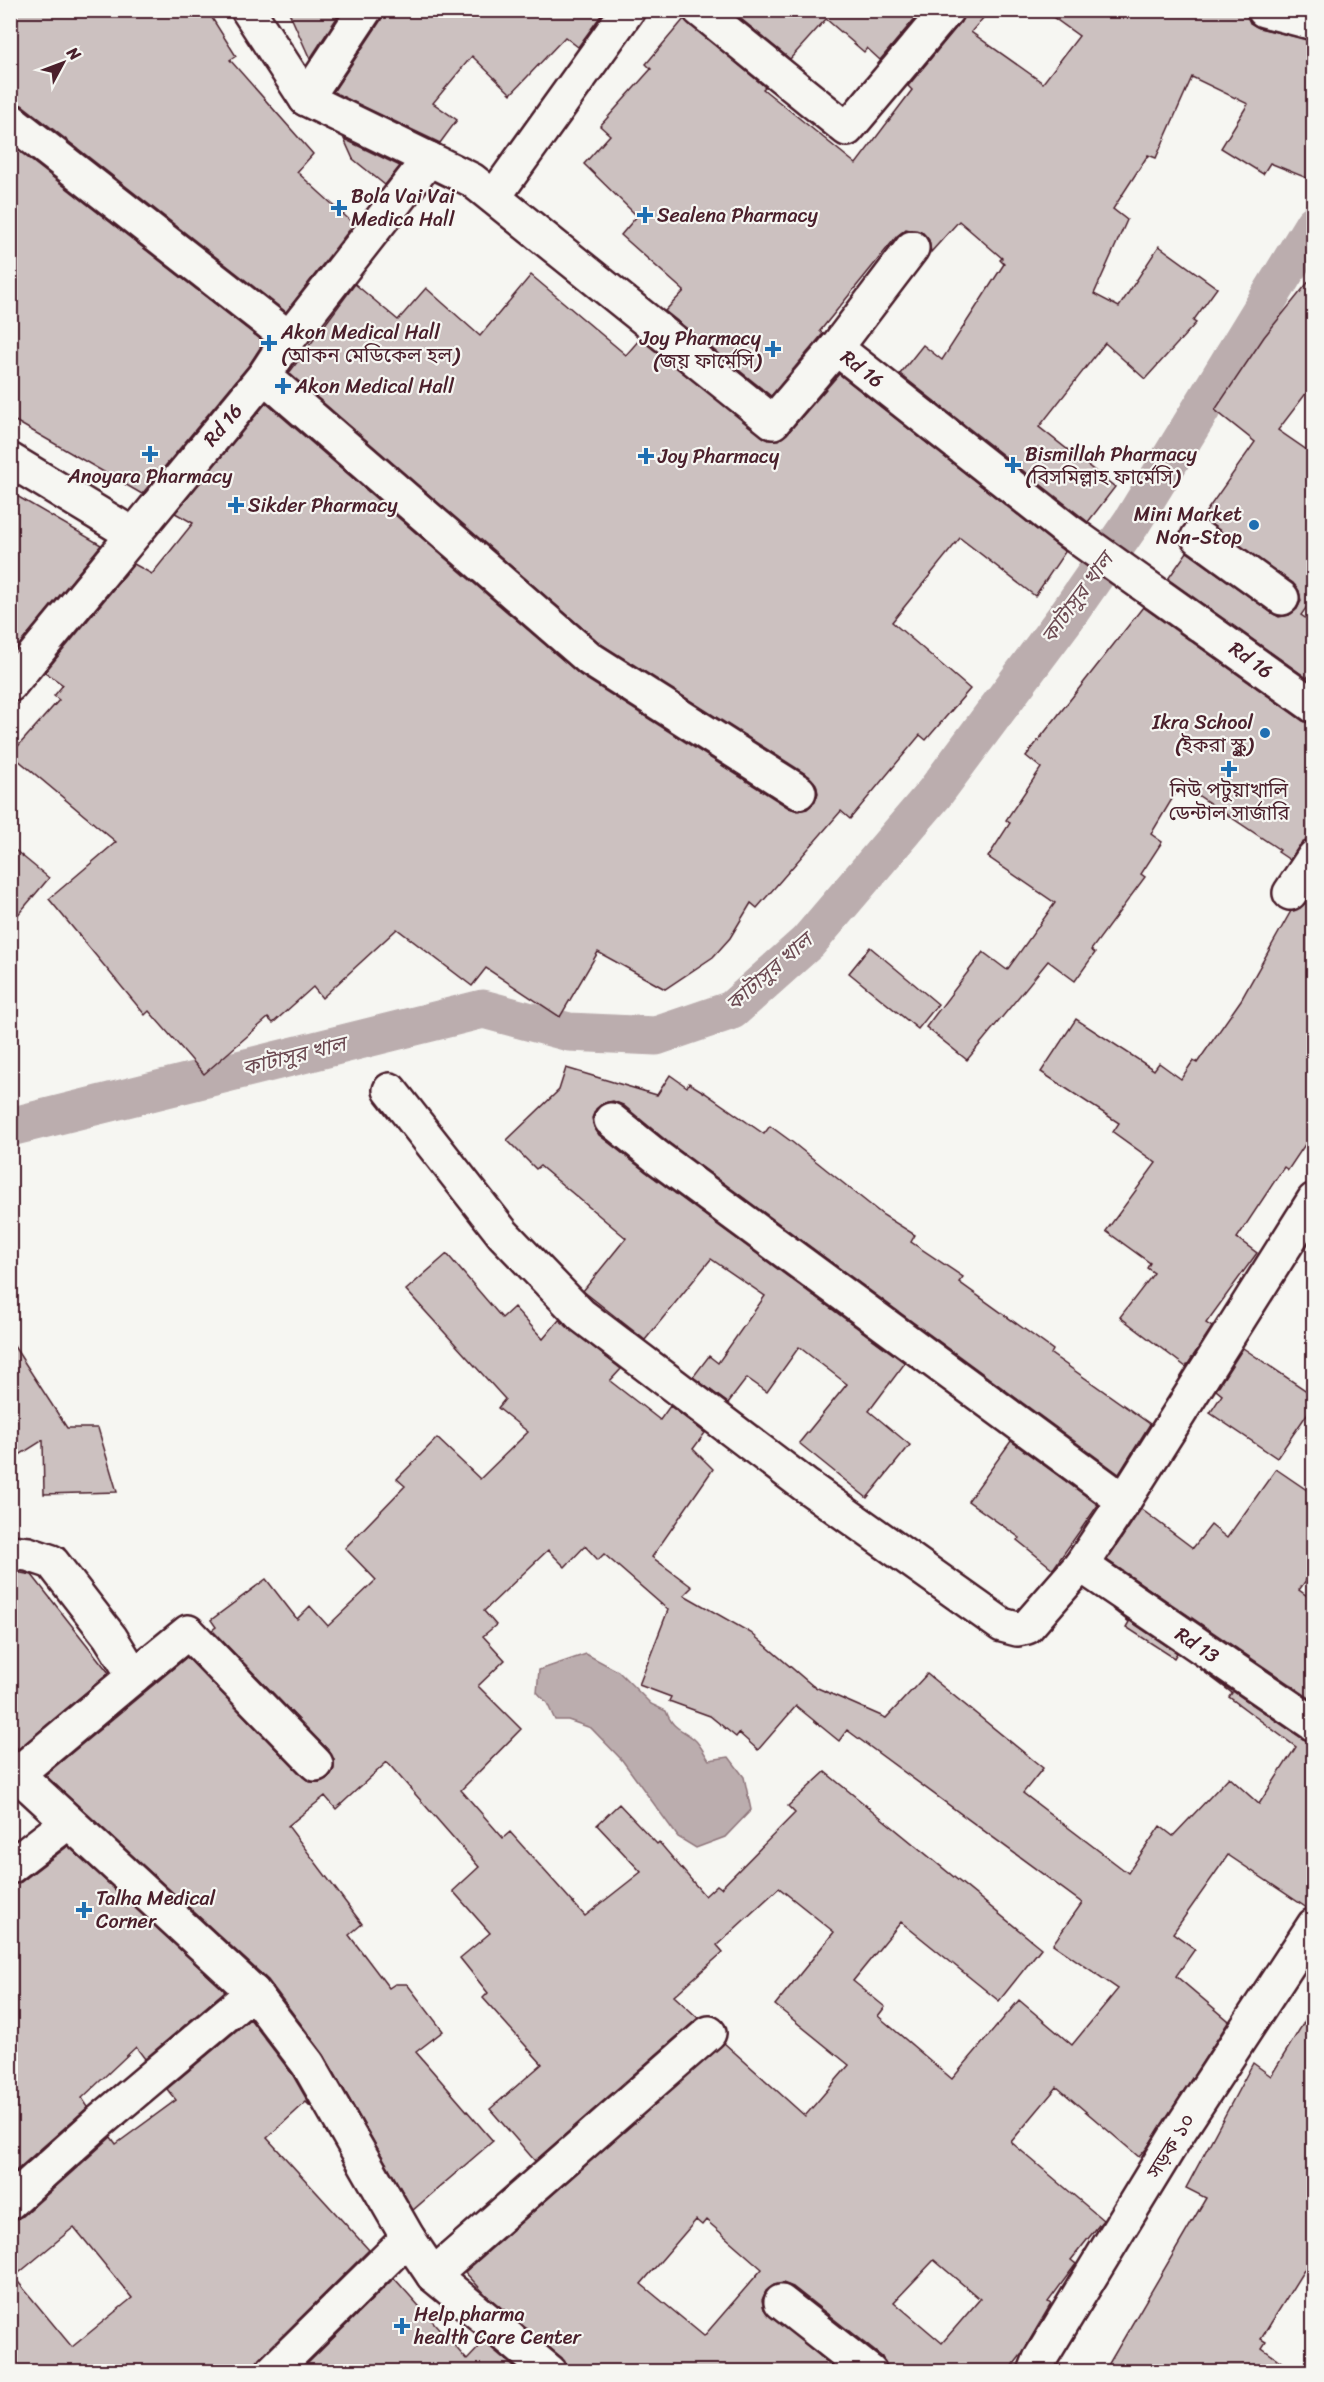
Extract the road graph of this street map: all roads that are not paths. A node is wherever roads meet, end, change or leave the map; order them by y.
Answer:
1 (248, 10) edge
2 (364, 10) edge
3 (628, 10) edge
4 (700, 10) edge
5 (947, 10) edge
6 (1264, 10) edge
7 (1314, 22) edge
8 (306, 99) junction
9 (10, 120) edge
10 (429, 159) junction
11 (494, 197) junction
12 (912, 248) dead end
13 (289, 338) junction
14 (836, 348) junction
15 (264, 376) junction
16 (10, 460) edge
17 (132, 534) junction
18 (1198, 537) dead end
19 (1282, 598) dead end
20 (10, 685) edge
21 (1314, 706) edge
22 (799, 792) dead end
23 (1314, 857) edge
24 (1290, 893) dead end
25 (390, 1090) dead end
26 (611, 1120) dead end
27 (1308, 1220) edge
28 (1124, 1501) junction
29 (10, 1552) edge
30 (1081, 1565) junction
31 (134, 1676) junction
32 (1314, 1724) edge
33 (316, 1764) dead end
34 (67, 1823) junction
35 (10, 1867) edge
36 (1314, 1925) edge
37 (253, 1992) junction
38 (709, 2033) dead end
39 (10, 2202) edge
40 (408, 2238) junction
41 (433, 2275) junction
42 (781, 2302) dead end
43 (536, 2367) edge
44 (272, 2372) edge
45 (870, 2372) edge
46 (1035, 2372) edge

1 - 8 street
2 - 8 street
3 - 11 street
4 - 5 street
6 - 7 street
8 - 10 street, Rd 16
9 - 13 street
10 - 11 street, Rd 16
10 - 13 street, Rd 16
11 - 14 street, Rd 16
12 - 14 street
13 - 15 street, Rd 16
14 - 21 street, Rd 16
15 - 17 street, Rd 16
15 - 22 street
16 - 17 street
17 - 20 street, Rd 16
18 - 19 street
23 - 24 street
25 - 30 street
26 - 28 street
27 - 28 street
28 - 30 street
29 - 31 street
30 - 32 street, Rd 13
31 - 33 street
31 - 34 street
34 - 35 street
34 - 37 street
36 - 46 street, সড়ক ১০
37 - 39 street
37 - 40 street
38 - 41 street
40 - 41 street
40 - 44 street
41 - 43 street
42 - 45 street

